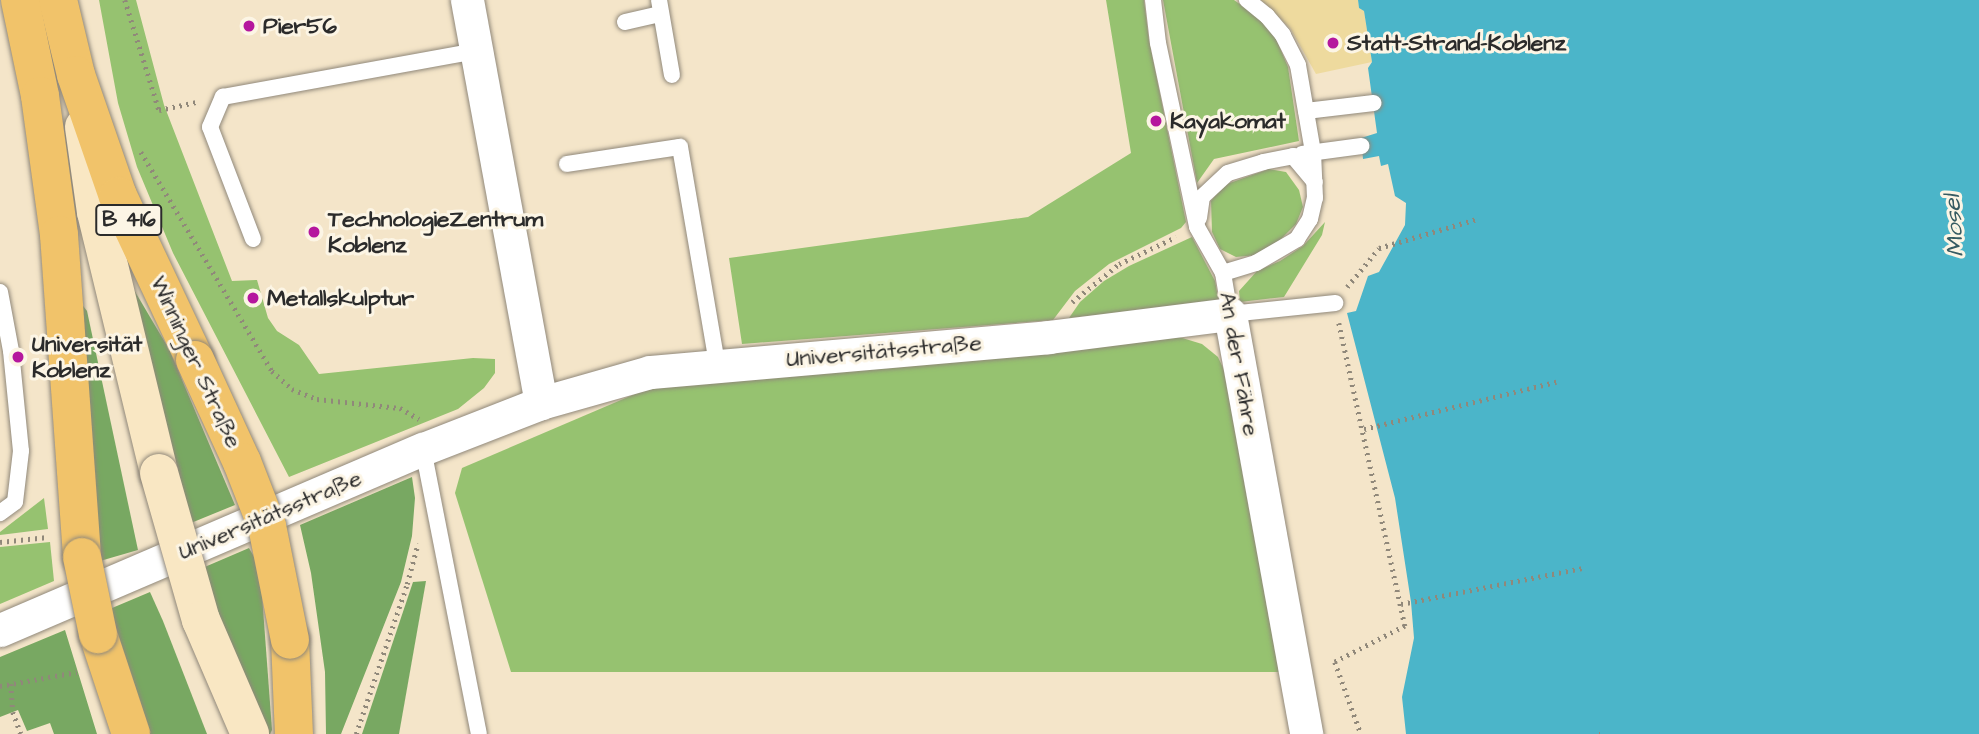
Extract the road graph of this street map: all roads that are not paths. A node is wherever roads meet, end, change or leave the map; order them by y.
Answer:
1 (20, 0) edge
2 (58, 0) edge
3 (467, 0) edge
4 (1153, 0) edge
5 (1247, 0) edge
6 (660, 7) edge
7 (625, 22) dead end
8 (476, 51) junction
9 (76, 75) junction
10 (672, 75) dead end
11 (40, 96) junction
12 (1374, 103) dead end
13 (1306, 111) junction
14 (1362, 146) dead end
15 (1312, 152) junction
16 (1293, 156) junction
17 (567, 164) dead end
18 (1315, 182) junction
19 (1197, 227) junction
20 (253, 239) dead end
21 (1223, 273) junction
22 (0, 292) edge
23 (1335, 303) road end
24 (1230, 314) junction
25 (717, 364) junction
26 (541, 403) junction
27 (424, 438) junction
28 (148, 475) junction
29 (0, 513) edge
30 (0, 631) edge
31 (131, 734) edge
32 (223, 734) edge
33 (250, 734) edge
34 (294, 734) edge
35 (479, 734) edge
36 (1306, 734) edge

1 - 11 main road
2 - 9 main road, Winninger Straße / B 416
3 - 8 street
4 - 19 lane, An der Fähre
5 - 13 lane
6 - 7 lane
6 - 10 lane
8 - 20 lane
8 - 26 street
9 - 28 main road
9 - 34 main road, Winninger Straße / B 416, bridge
11 - 28 main road
11 - 31 main road, bridge
12 - 13 lane
13 - 15 lane
14 - 15 lane
15 - 16 lane
15 - 18 lane
16 - 18 lane
16 - 19 lane
17 - 25 lane
18 - 21 lane
19 - 21 lane, An der Fähre
21 - 24 lane, An der Fähre
22 - 29 lane
23 - 24 lane
24 - 25 street, Universitätsstraße
24 - 36 street, An der Fähre
25 - 26 street, Universitätsstraße
26 - 27 street, Universitätsstraße
27 - 30 street, Universitätsstraße
27 - 35 lane
28 - 32 main road
28 - 33 main road, bridge

